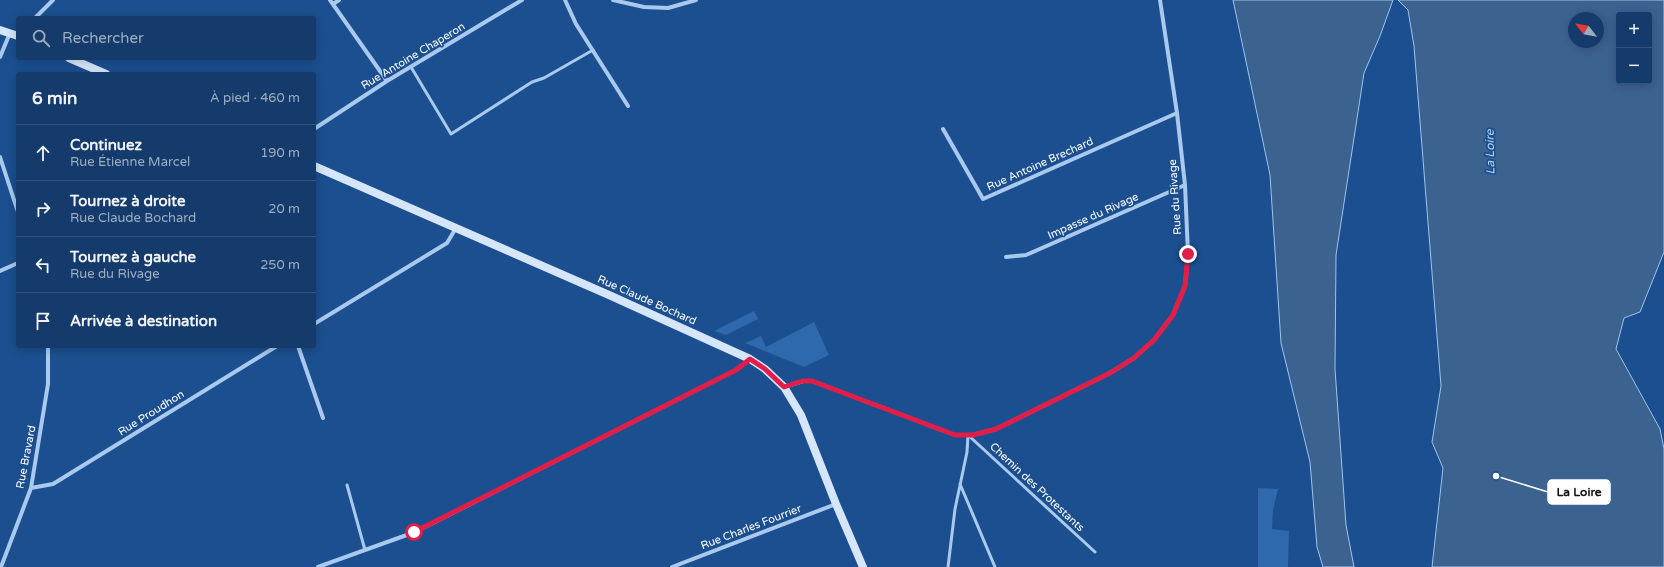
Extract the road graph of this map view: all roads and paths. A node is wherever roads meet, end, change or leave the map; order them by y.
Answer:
1 (54, 0) edge
2 (338, 0) edge
3 (522, 0) edge
4 (565, 0) edge
5 (612, 0) edge
6 (696, 0) edge
7 (1160, 0) edge
8 (331, 2) edge
9 (37, 16) edge
10 (0, 30) edge
11 (14, 34) edge
12 (593, 50) junction
13 (0, 57) edge
14 (74, 60) edge
15 (411, 67) junction
16 (101, 72) edge
17 (387, 81) junction
18 (628, 106) dead end
19 (1177, 113) junction
20 (316, 128) edge
21 (943, 129) dead end
22 (0, 157) edge
23 (316, 167) edge
24 (5, 173) junction
25 (0, 175) edge
26 (1185, 185) junction
27 (16, 206) edge
28 (456, 228) junction
29 (1006, 257) dead end
30 (16, 264) edge
31 (0, 271) edge
32 (316, 323) edge
33 (48, 348) edge
34 (274, 348) edge
35 (299, 348) edge
36 (750, 359) junction
37 (784, 387) junction
38 (323, 418) dead end
39 (968, 435) junction
40 (960, 484) junction
41 (347, 485) dead end
42 (31, 488) junction
43 (836, 504) junction
44 (365, 550) junction
45 (1095, 552) dead end
46 (1, 567) edge
47 (318, 567) edge
48 (672, 567) edge
49 (863, 567) edge
50 (948, 567) edge
51 (995, 567) edge

1 - 9 street
2 - 8 street
3 - 15 street, Rue Antoine Chaperon
4 - 12 street
5 - 6 street
7 - 19 street, Rue du Rivage
8 - 17 street
10 - 11 main road
11 - 13 street
12 - 15 lane
12 - 18 street
14 - 16 main road
15 - 17 street, Rue Antoine Chaperon
17 - 20 street, Rue Antoine Chaperon
19 - 21 street, Rue Antoine Brechard
19 - 26 street, Rue du Rivage
22 - 24 street
23 - 28 main road, Rue Claude Bochard
24 - 25 street
24 - 27 street
26 - 29 street, Impasse du Rivage
26 - 39 street, Rue du Rivage
28 - 32 street
28 - 36 main road, Rue Claude Bochard
30 - 31 street
33 - 42 street, Rue Bravard
34 - 42 street, Rue Proudhon
35 - 38 street
36 - 37 main road, Rue Claude Bochard
36 - 44 street
37 - 39 street, Rue du Rivage
37 - 43 main road, Rue Claude Bochard
39 - 40 lane
39 - 45 lane, Chemin des Protestants
40 - 50 lane
40 - 51 lane
41 - 44 lane
42 - 46 street, Rue Bravard
43 - 48 street, Rue Charles Fourrier
43 - 49 main road, Rue Claude Bochard
44 - 47 street

